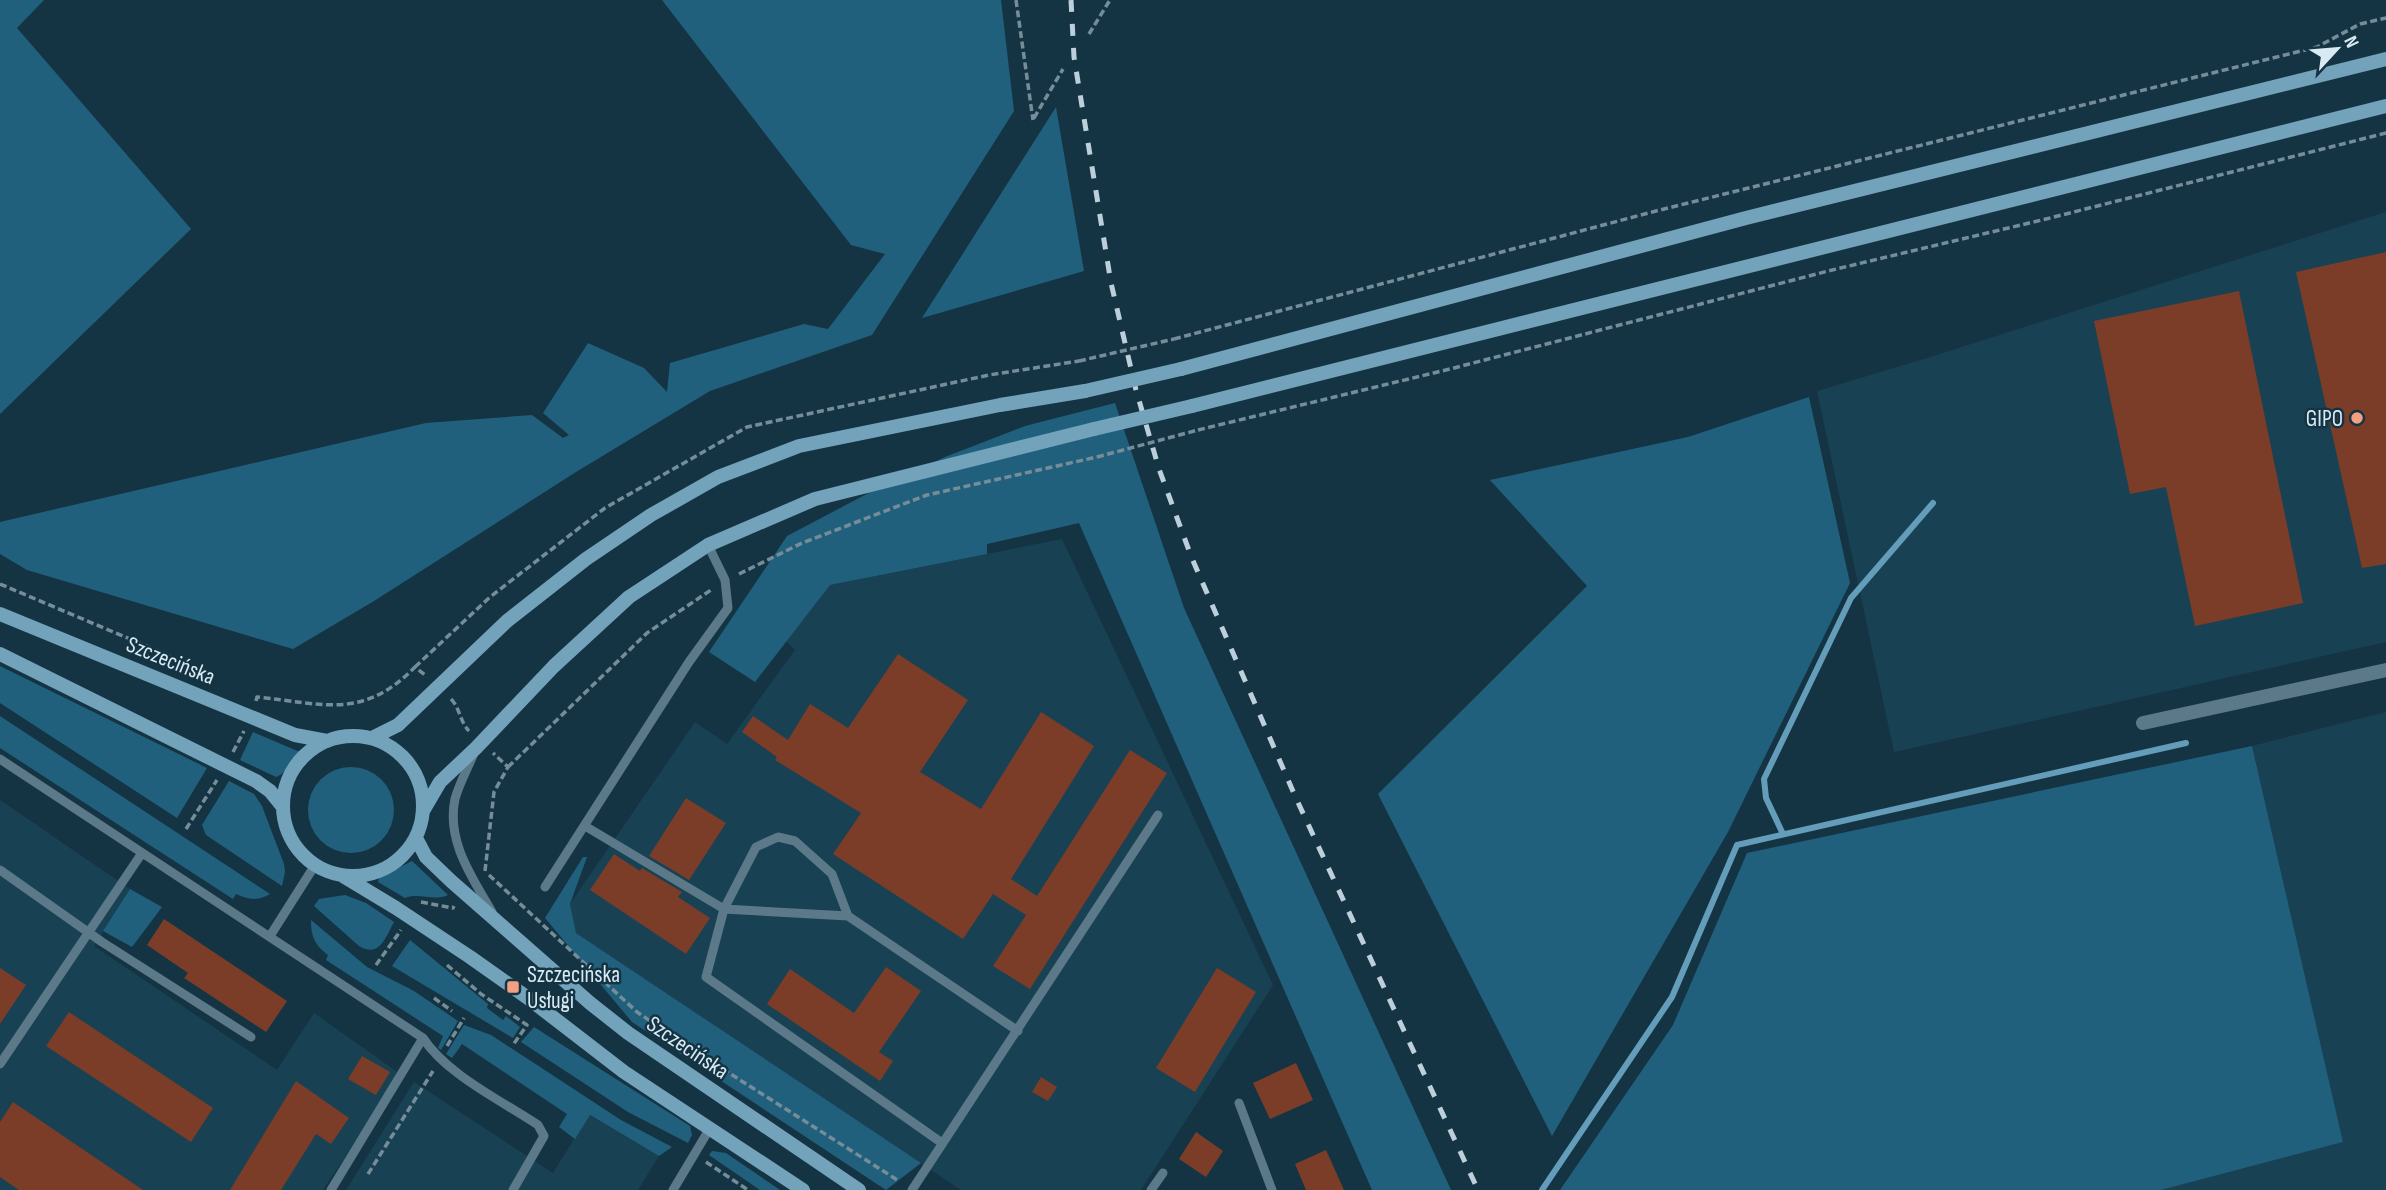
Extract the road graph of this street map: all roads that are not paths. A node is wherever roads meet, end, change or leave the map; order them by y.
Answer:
1 (2386, 59) edge
2 (2386, 106) edge
3 (708, 545) junction
4 (0, 614) edge
5 (0, 654) edge
6 (2386, 670) edge
7 (2143, 723) dead end
8 (372, 738) junction
9 (327, 741) junction
10 (478, 745) junction
11 (0, 759) edge
12 (283, 807) junction
13 (423, 811) junction
14 (1158, 815) dead end
15 (585, 825) junction
16 (416, 838) junction
17 (142, 853) junction
18 (315, 865) junction
19 (0, 870) edge
20 (343, 876) junction
21 (545, 887) dead end
22 (471, 888) junction
23 (724, 909) junction
24 (848, 916) junction
25 (87, 932) junction
26 (270, 936) junction
27 (1018, 1031) junction
28 (251, 1037) dead end
29 (423, 1038) junction
30 (0, 1063) edge
31 (1239, 1103) dead end
32 (710, 1128) junction
33 (942, 1143) junction
34 (1163, 1173) dead end
35 (913, 1188) edge
36 (331, 1190) edge
37 (513, 1190) edge
38 (673, 1190) edge
39 (803, 1190) edge
40 (859, 1190) edge
41 (1151, 1190) edge
42 (1272, 1190) edge

1 - 8 main road, bridge
2 - 3 main road, bridge
3 - 10 main road
3 - 15 lane
4 - 9 main road, Szczecińska
5 - 12 main road
6 - 7 street
8 - 9 main road
8 - 13 main road
9 - 12 main road
10 - 13 main road
10 - 22 lane
11 - 17 lane
12 - 18 main road
13 - 16 main road
14 - 27 lane
15 - 21 lane
15 - 23 lane
16 - 20 main road
16 - 22 main road, Szczecińska
17 - 25 lane
17 - 26 lane
18 - 20 main road
18 - 26 lane
19 - 25 lane
20 - 32 main road
22 - 40 main road, Szczecińska
23 - 24 lane
23 - 24 lane
23 - 33 lane
24 - 27 lane
25 - 28 lane
25 - 30 lane
26 - 29 lane
27 - 33 lane
29 - 36 lane
29 - 37 lane
31 - 42 lane
32 - 38 lane
32 - 39 main road
33 - 35 lane
34 - 41 lane

